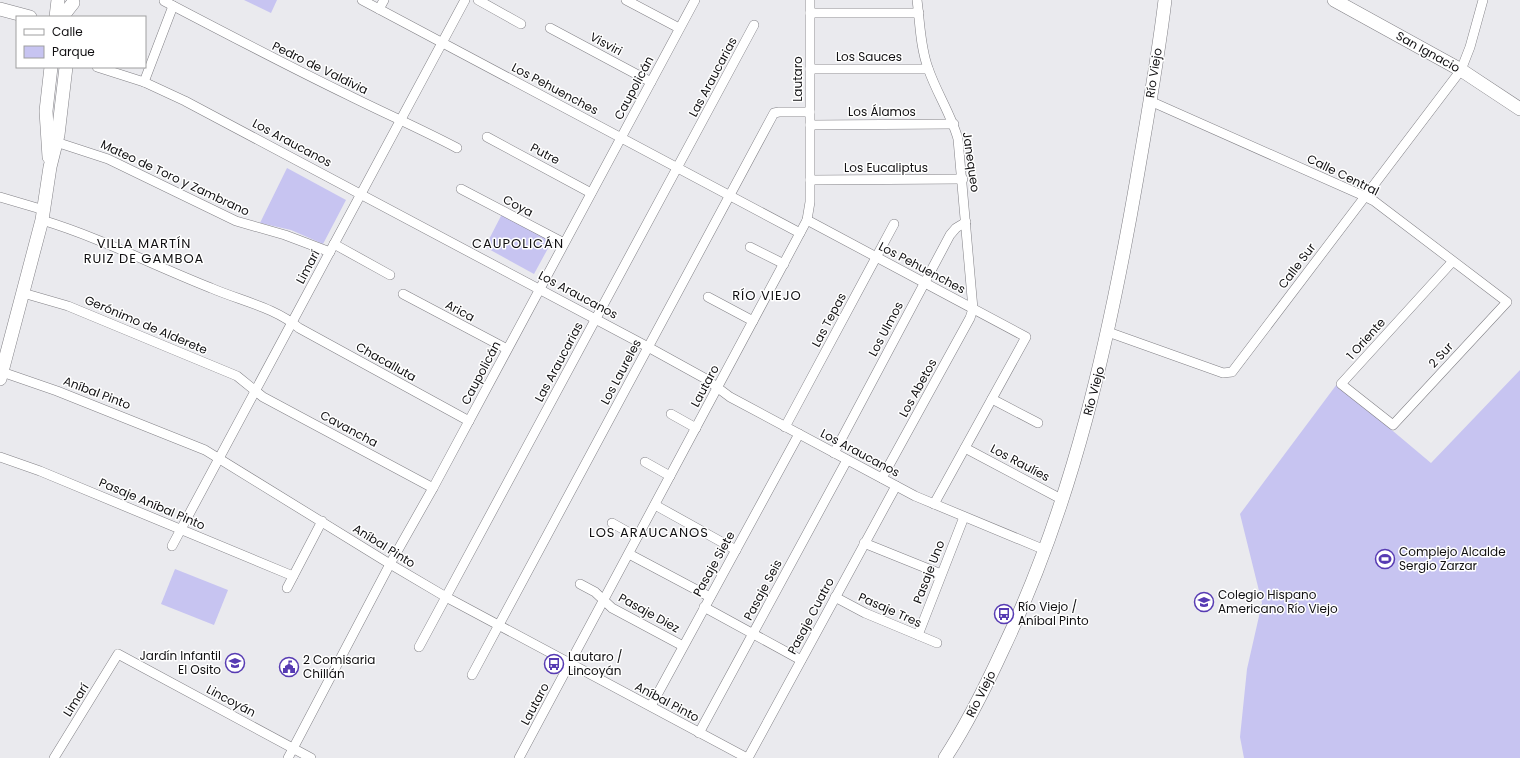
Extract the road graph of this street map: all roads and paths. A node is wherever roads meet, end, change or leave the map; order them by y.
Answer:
1 (58, 0) edge
2 (362, 0) edge
3 (384, 0) edge
4 (465, 0) edge
5 (478, 0) edge
6 (626, 0) edge
7 (695, 0) edge
8 (810, 0) edge
9 (917, 0) edge
10 (1165, 0) edge
11 (1334, 0) edge
12 (1483, 0) edge
13 (164, 1) edge
14 (73, 2) edge
15 (173, 6) junction
16 (0, 9) edge
17 (379, 9) junction
18 (810, 13) junction
19 (919, 13) junction
20 (26, 16) edge
21 (56, 16) edge
22 (63, 16) edge
23 (71, 16) edge
24 (520, 24) dead end
25 (754, 25) dead end
26 (550, 28) dead end
27 (679, 28) junction
28 (442, 43) junction
29 (51, 68) edge
30 (66, 68) edge
31 (99, 68) edge
32 (810, 69) junction
33 (928, 69) junction
34 (1461, 70) junction
35 (144, 82) junction
36 (651, 82) junction
37 (1150, 101) junction
38 (1520, 109) edge
39 (810, 112) junction
40 (400, 119) junction
41 (954, 124) junction
42 (810, 125) junction
43 (487, 137) dead end
44 (621, 138) junction
45 (56, 142) junction
46 (457, 148) dead end
47 (50, 167) junction
48 (677, 168) junction
49 (963, 179) junction
50 (810, 180) junction
51 (461, 189) dead end
52 (591, 193) junction
53 (361, 194) junction
54 (730, 196) junction
55 (1364, 196) junction
56 (0, 198) edge
57 (43, 215) junction
58 (807, 220) junction
59 (966, 222) junction
60 (894, 224) dead end
61 (800, 234) junction
62 (564, 243) junction
63 (750, 247) dead end
64 (332, 248) junction
65 (876, 257) junction
66 (1453, 261) junction
67 (784, 264) junction
68 (390, 275) dead end
69 (925, 283) junction
70 (540, 289) junction
71 (23, 293) junction
72 (402, 294) dead end
73 (708, 297) dead end
74 (1508, 302) joint
75 (973, 309) junction
76 (596, 319) junction
77 (753, 321) junction
78 (292, 322) junction
79 (1108, 332) junction
80 (648, 347) junction
81 (507, 350) junction
82 (1, 375) edge
83 (718, 388) junction
84 (255, 390) junction
85 (992, 399) junction
86 (671, 414) dead end
87 (469, 421) junction
88 (1038, 423) dead end
89 (1393, 425) joint
90 (786, 427) junction
91 (696, 428) junction
92 (799, 434) junction
93 (965, 448) junction
94 (834, 453) junction
95 (0, 457) edge
96 (218, 459) junction
97 (847, 460) junction
98 (645, 462) dead end
99 (670, 476) junction
100 (882, 478) junction
101 (896, 486) junction
102 (433, 488) junction
103 (1063, 500) junction
104 (934, 504) junction
105 (655, 505) junction
106 (964, 517) junction
107 (322, 521) junction
108 (612, 523) dead end
109 (181, 529) junction
110 (638, 537) junction
111 (864, 543) junction
112 (172, 546) dead end
113 (736, 550) junction
114 (1045, 550) junction
115 (629, 554) junction
116 (390, 564) junction
117 (941, 574) junction
118 (293, 576) junction
119 (580, 584) dead end
120 (287, 588) dead end
121 (446, 597) junction
122 (710, 597) junction
123 (835, 597) junction
124 (604, 600) junction
125 (704, 607) junction
126 (499, 625) junction
127 (753, 634) junction
128 (918, 635) junction
129 (937, 643) dead end
130 (683, 646) junction
131 (419, 647) dead end
132 (118, 654) joint
133 (801, 660) junction
134 (570, 663) junction
135 (472, 675) dead end
136 (650, 706) junction
137 (699, 732) junction
138 (293, 748) junction
139 (54, 758) edge
140 (288, 758) edge
141 (311, 758) edge
142 (520, 758) edge
143 (747, 758) edge
144 (945, 758) edge

1 - 21 main road
2 - 17 street, Los Pehuenches
3 - 17 street
4 - 28 street, Limarí
5 - 24 street
6 - 27 street
7 - 27 street, Caupolicán
8 - 18 street, Lautaro
9 - 19 street, Janequeo
10 - 37 main road, Río Viejo
11 - 34 main road, San Ignacio
12 - 34 street, Calle Sur
13 - 15 street, Pedro de Valdivia
14 - 22 main road
14 - 23 main road
15 - 35 street
15 - 40 street, Pedro de Valdivia
16 - 20 main road
17 - 28 street, Los Pehuenches
18 - 19 street
18 - 32 street, Lautaro
19 - 33 street, Janequeo
25 - 48 street, Las Araucarias
26 - 36 street, Visviri
27 - 36 street, Caupolicán
28 - 40 street, Limarí
28 - 44 street, Los Pehuenches
29 - 47 main road
30 - 45 main road
31 - 35 street, Los Araucanos
32 - 33 street, Los Sauces
32 - 39 street, Lautaro
33 - 41 street, Janequeo
34 - 38 main road, San Ignacio
34 - 55 street, Calle Sur
35 - 53 street, Los Araucanos
36 - 44 street, Caupolicán
37 - 55 street, Calle Central
37 - 79 main road, Río Viejo
39 - 42 street, Lautaro
39 - 54 street, Los Laureles
40 - 46 street, Pedro de Valdivia
40 - 53 street, Limarí
41 - 42 street, Los Álamos
41 - 49 street, Janequeo
42 - 50 street, Lautaro
43 - 52 street, Putre
44 - 48 street, Los Pehuenches
44 - 52 street, Caupolicán
45 - 47 main road
45 - 64 street, Mateo de Toro y Zambrano
47 - 57 main road
48 - 54 street, Los Pehuenches
48 - 76 street, Las Araucarias
49 - 50 street, Los Eucaliptus
49 - 59 street, Janequeo
50 - 58 street, Lautaro
51 - 62 street, Coya
52 - 62 street, Caupolicán
53 - 64 street, Limarí
53 - 70 street, Los Araucanos
54 - 61 street, Los Pehuenches
54 - 80 street, Los Laureles
55 - 66 street, Calle Central
55 - 79 street, Calle Sur
56 - 57 street, Chacalluta
57 - 71 main road
57 - 78 street, Chacalluta
58 - 61 street, Lautaro
58 - 65 street, Los Pehuenches
59 - 69 street, Los Ulmos
59 - 75 street, Janequeo
60 - 65 street, Las Tepas
61 - 67 street, Lautaro
62 - 70 street, Caupolicán
63 - 67 street
64 - 68 street, Mateo de Toro y Zambrano
64 - 78 street, Limarí
65 - 69 street, Los Pehuenches
65 - 90 street, Las Tepas
66 - 74 street, Calle Central
66 - 89 street, 1 Oriente
67 - 77 street, Lautaro
69 - 75 street, Los Pehuenches
69 - 94 street, Los Ulmos
70 - 76 street, Los Araucanos
70 - 81 street, Caupolicán
71 - 82 main road
71 - 84 street, Gerónimo de Alderete
72 - 81 street, Arica
73 - 77 street
74 - 89 street, 2 Sur
75 - 85 street, Los Pehuenches
75 - 100 street, Los Abetos
76 - 80 street, Los Araucanos
76 - 121 street, Las Araucarias
77 - 83 street, Lautaro
78 - 84 street, Limarí
78 - 87 street, Chacalluta
79 - 103 main road, Río Viejo
80 - 83 street, Los Araucanos
80 - 126 street, Los Laureles
81 - 87 street, Caupolicán
82 - 96 street, Aníbal Pinto
83 - 90 street, Los Araucanos
83 - 91 street, Lautaro
84 - 96 street, Limarí
84 - 102 street, Cavancha
85 - 88 street
85 - 93 street
86 - 91 street
87 - 102 street, Caupolicán
90 - 92 street, Los Araucanos
91 - 99 street, Lautaro
92 - 94 street, Los Araucanos
92 - 113 street, Pasaje Siete
93 - 103 street, Los Raulíes
93 - 104 street
94 - 97 street, Los Araucanos
95 - 109 street, Pasaje Aníbal Pinto
96 - 107 street, Aníbal Pinto
96 - 109 street, Limarí
97 - 100 street, Los Araucanos
97 - 127 street, Pasaje Seis
98 - 99 street
99 - 105 street, Lautaro
100 - 101 street, Los Araucanos
101 - 104 street, Los Araucanos
101 - 111 street, Pasaje Cuatro
102 - 116 street, Caupolicán
103 - 114 main road, Río Viejo
104 - 106 street, Los Araucanos
105 - 110 street, Lautaro
105 - 113 street
106 - 114 street, Los Araucanos
106 - 117 street, Pasaje Uno
107 - 116 street, Aníbal Pinto
107 - 118 street
108 - 110 street
109 - 112 street, Limarí
109 - 118 street, Pasaje Aníbal Pinto
110 - 115 street, Lautaro
111 - 117 street
111 - 123 street, Pasaje Cuatro
113 - 122 street, Pasaje Siete
114 - 144 main road, Río Viejo
115 - 122 street
115 - 124 street, Lautaro
116 - 121 street, Aníbal Pinto
116 - 138 street, Caupolicán
117 - 128 street, Pasaje Uno
118 - 120 street
119 - 124 street, Pasaje Diez
121 - 126 street, Aníbal Pinto
121 - 131 street, Las Araucarias
122 - 125 street, Pasaje Siete
123 - 128 street, Pasaje Tres
123 - 133 street, Pasaje Cuatro
124 - 130 street, Pasaje Diez
124 - 134 street, Lautaro
125 - 127 street
125 - 130 street, Pasaje Siete
126 - 134 street, Aníbal Pinto
126 - 135 street, Los Laureles
127 - 133 street
127 - 137 street, Pasaje Seis
128 - 129 street, Pasaje Tres
130 - 136 street, Pasaje Siete
132 - 138 street, Lincoyán
132 - 139 street, Limarí
133 - 143 street, Pasaje Cuatro
134 - 136 street, Aníbal Pinto
134 - 142 street, Lautaro
136 - 137 street, Aníbal Pinto
137 - 143 street, Aníbal Pinto
138 - 140 street, Caupolicán
138 - 141 street, Lincoyán

